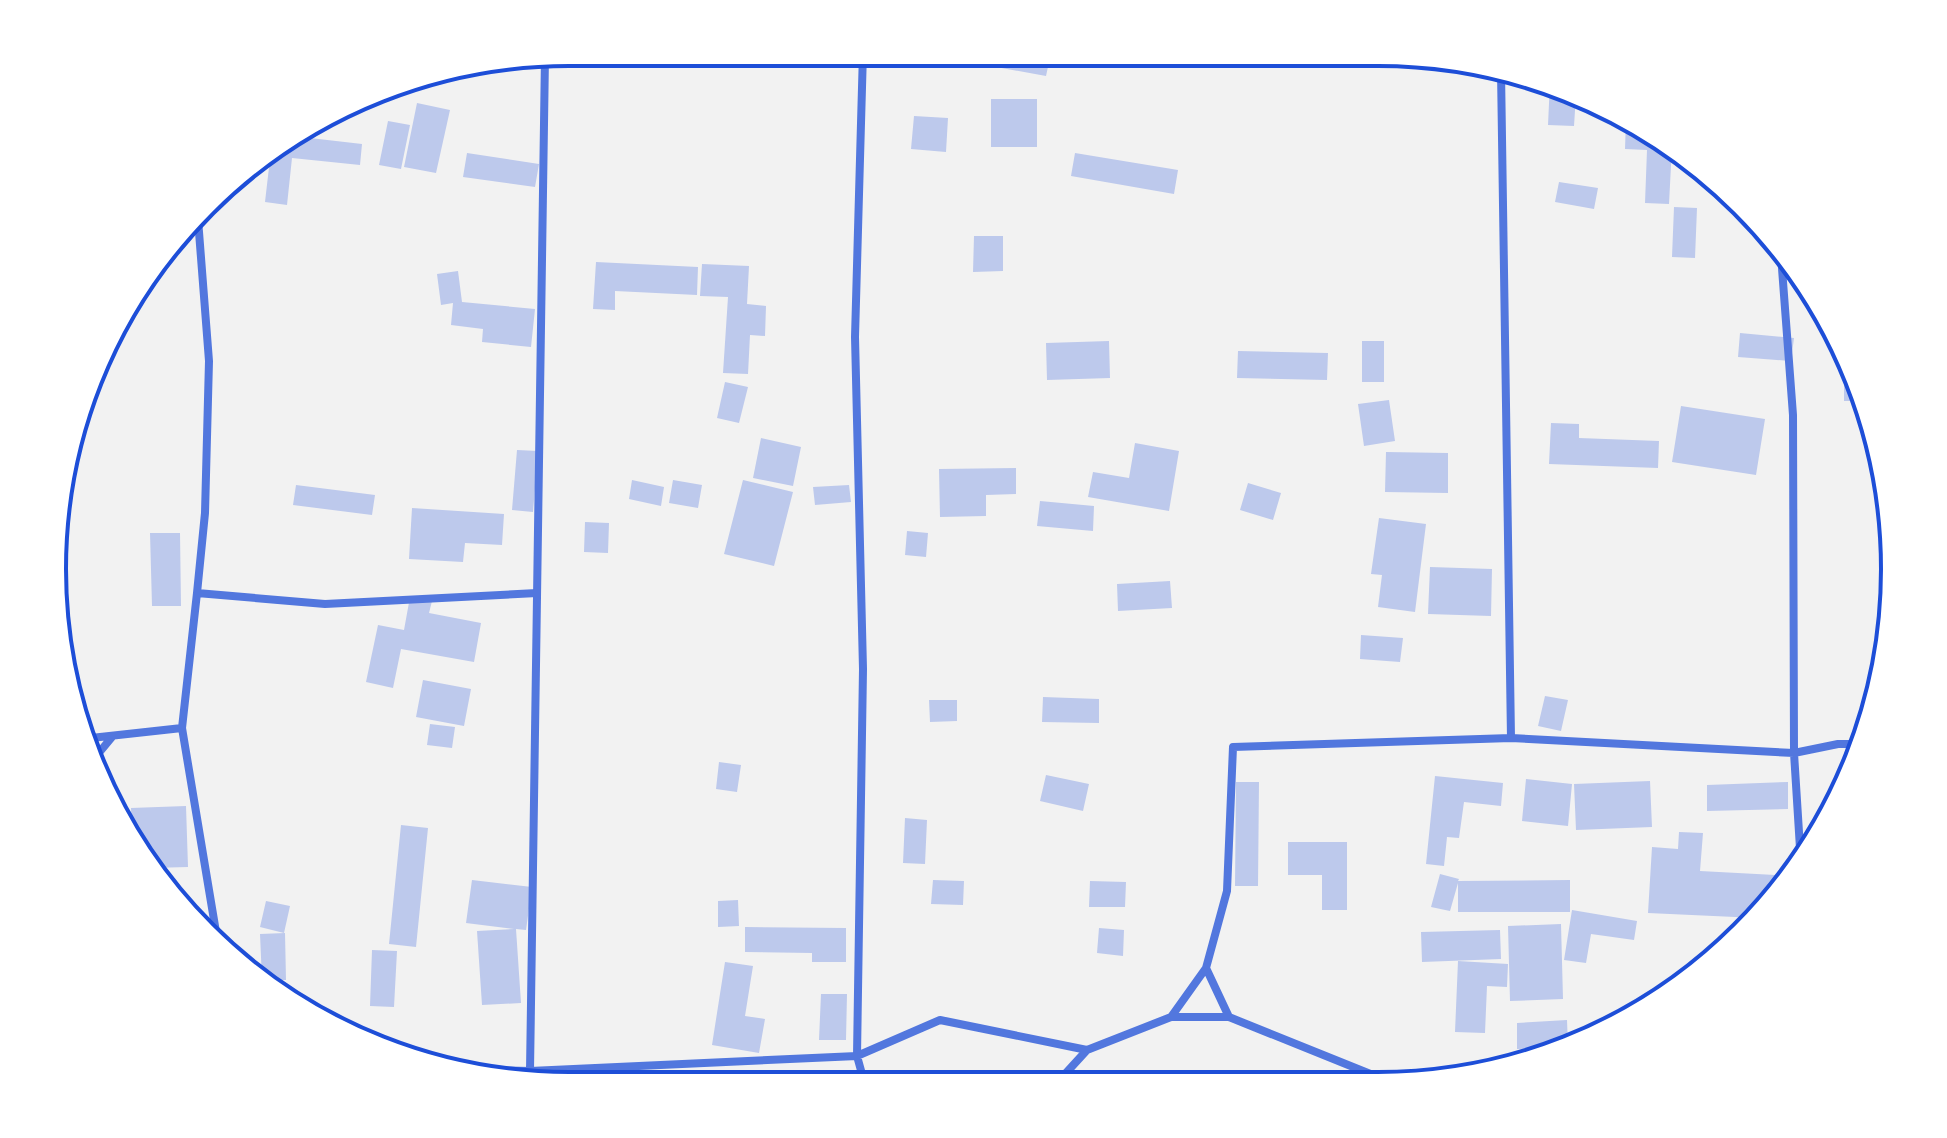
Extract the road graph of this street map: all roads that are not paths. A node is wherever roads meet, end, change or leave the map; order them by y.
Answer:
1 (863, 66) edge
2 (545, 67) edge
3 (1501, 82) edge
4 (199, 229) edge
5 (1782, 270) edge
6 (197, 593) junction
7 (537, 593) junction
8 (182, 728) junction
9 (112, 737) junction
10 (96, 738) edge
11 (1511, 738) junction
12 (1849, 744) edge
13 (100, 751) edge
14 (1794, 753) junction
15 (1800, 842) edge
16 (215, 927) edge
17 (1206, 968) junction
18 (1171, 1017) junction
19 (1229, 1017) junction
20 (1087, 1050) junction
21 (857, 1056) junction
22 (530, 1071) edge
23 (534, 1071) edge
24 (861, 1072) edge
25 (1067, 1072) edge
26 (1366, 1072) edge

1 - 21 street
2 - 7 street
3 - 11 street
4 - 6 street
5 - 14 street
6 - 7 street
6 - 8 street
7 - 22 street
8 - 9 street
8 - 16 street
9 - 10 street
9 - 13 street
11 - 14 street
11 - 17 street
12 - 14 street
14 - 15 street
17 - 18 street
17 - 19 street
18 - 19 street
18 - 20 street
19 - 26 street
20 - 21 street
20 - 25 street
21 - 23 street
21 - 24 street

